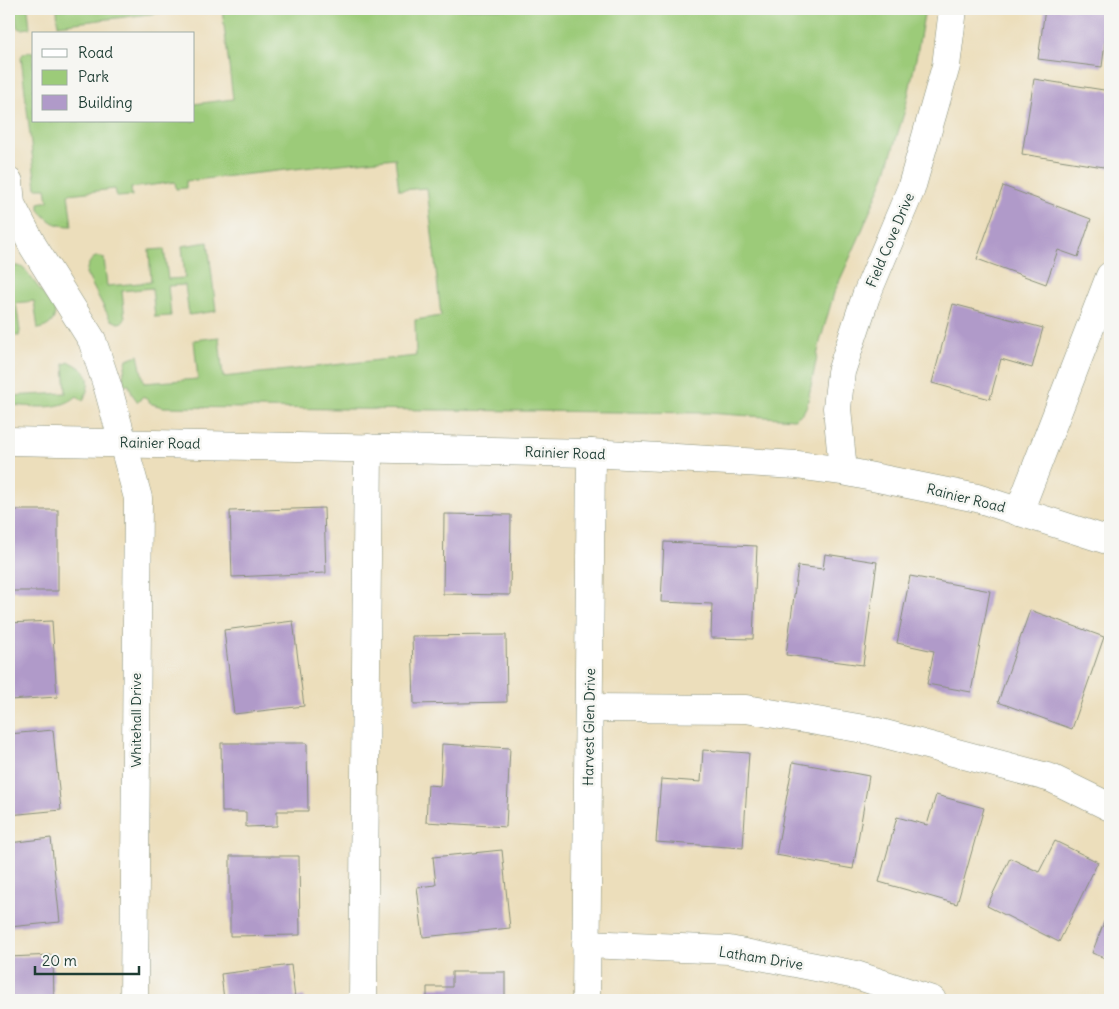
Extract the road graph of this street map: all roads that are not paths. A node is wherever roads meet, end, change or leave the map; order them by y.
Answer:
1 (953, 9) edge
2 (9, 182) edge
3 (1110, 276) edge
4 (9, 441) edge
5 (122, 442) junction
6 (368, 448) junction
7 (591, 453) junction
8 (843, 471) junction
9 (1019, 512) junction
10 (1110, 541) edge
11 (589, 708) junction
12 (1110, 806) edge
13 (586, 944) junction
14 (134, 1000) edge
15 (363, 1000) edge
16 (586, 1000) edge
17 (932, 1000) edge

1 - 8 street, Field Cove Drive
2 - 5 street, Whitehall Drive
3 - 9 street
4 - 5 street, Rainier Road
5 - 6 street, Rainier Road
5 - 14 street, Whitehall Drive
6 - 7 street, Rainier Road
6 - 15 street
7 - 8 street, Rainier Road
7 - 11 street, Harvest Glen Drive
8 - 9 street, Rainier Road
9 - 10 street, Rainier Road
11 - 12 street
11 - 13 street, Harvest Glen Drive
13 - 16 street, Harvest Glen Drive
13 - 17 street, Latham Drive

